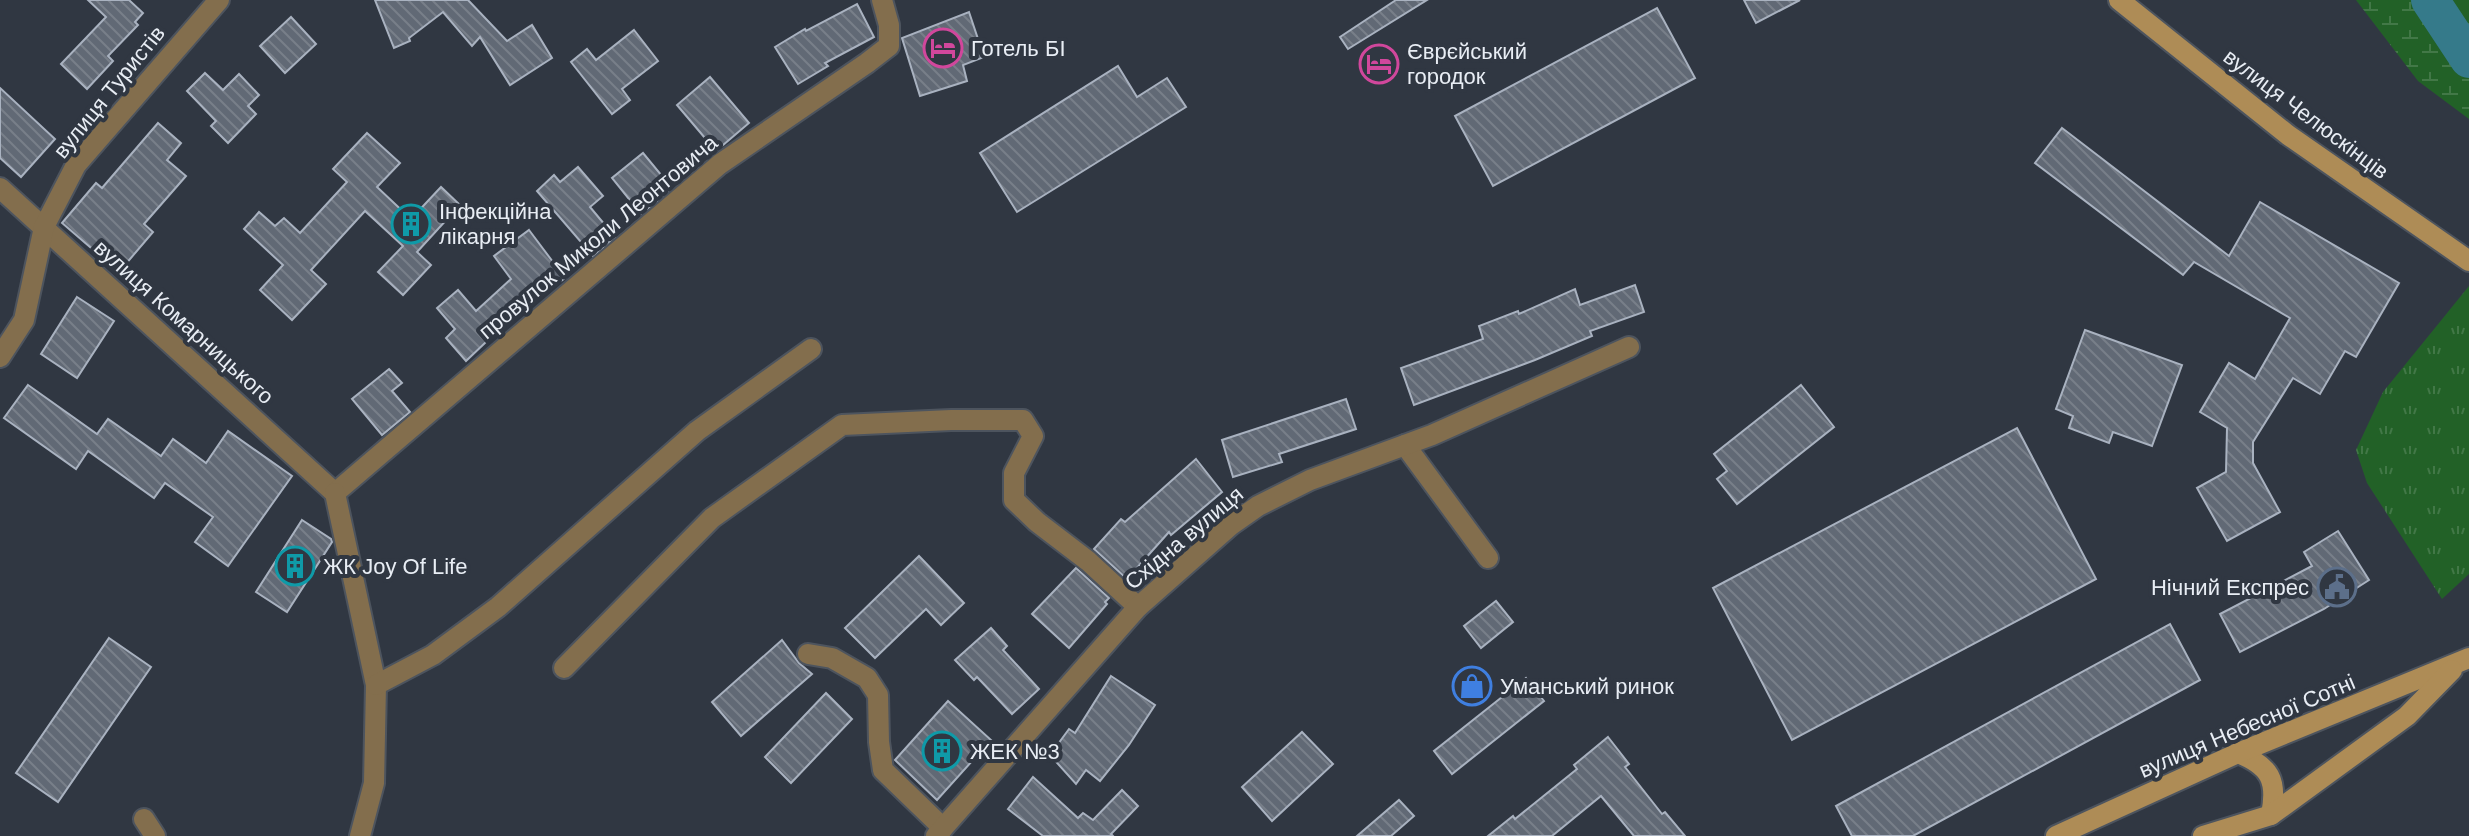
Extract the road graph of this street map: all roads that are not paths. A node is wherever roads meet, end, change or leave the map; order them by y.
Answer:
1 (219, 0) edge
2 (882, 0) edge
3 (2119, 0) edge
4 (0, 188) edge
5 (44, 227) junction
6 (2469, 261) edge
7 (1629, 347) dead end
8 (811, 349) dead end
9 (0, 357) edge
10 (1405, 445) junction
11 (335, 493) junction
12 (1488, 558) dead end
13 (1138, 607) junction
14 (808, 654) dead end
15 (2465, 657) edge
16 (564, 668) dead end
17 (376, 685) junction
18 (2238, 753) junction
19 (2271, 815) junction
20 (940, 832) edge
21 (360, 836) edge
22 (2056, 836) edge
23 (2203, 836) edge

1 - 5 street, вулиця Туристів
2 - 11 street, провулок Миколи Леонтовича
3 - 6 main road, вулиця Челюскінців
4 - 5 street, вулиця Комарницького
5 - 9 street, вулиця Туристів
5 - 11 street, вулиця Комарницького
7 - 10 street, Східна вулиця
8 - 17 street
10 - 12 street
10 - 13 street, Східна вулиця
11 - 17 street
13 - 16 street
13 - 20 street, Східна вулиця
14 - 20 street
15 - 18 main road, вулиця Небесної Сотні
15 - 19 main road
17 - 21 street
18 - 19 main road
18 - 22 main road, вулиця Небесної Сотні
19 - 23 main road

